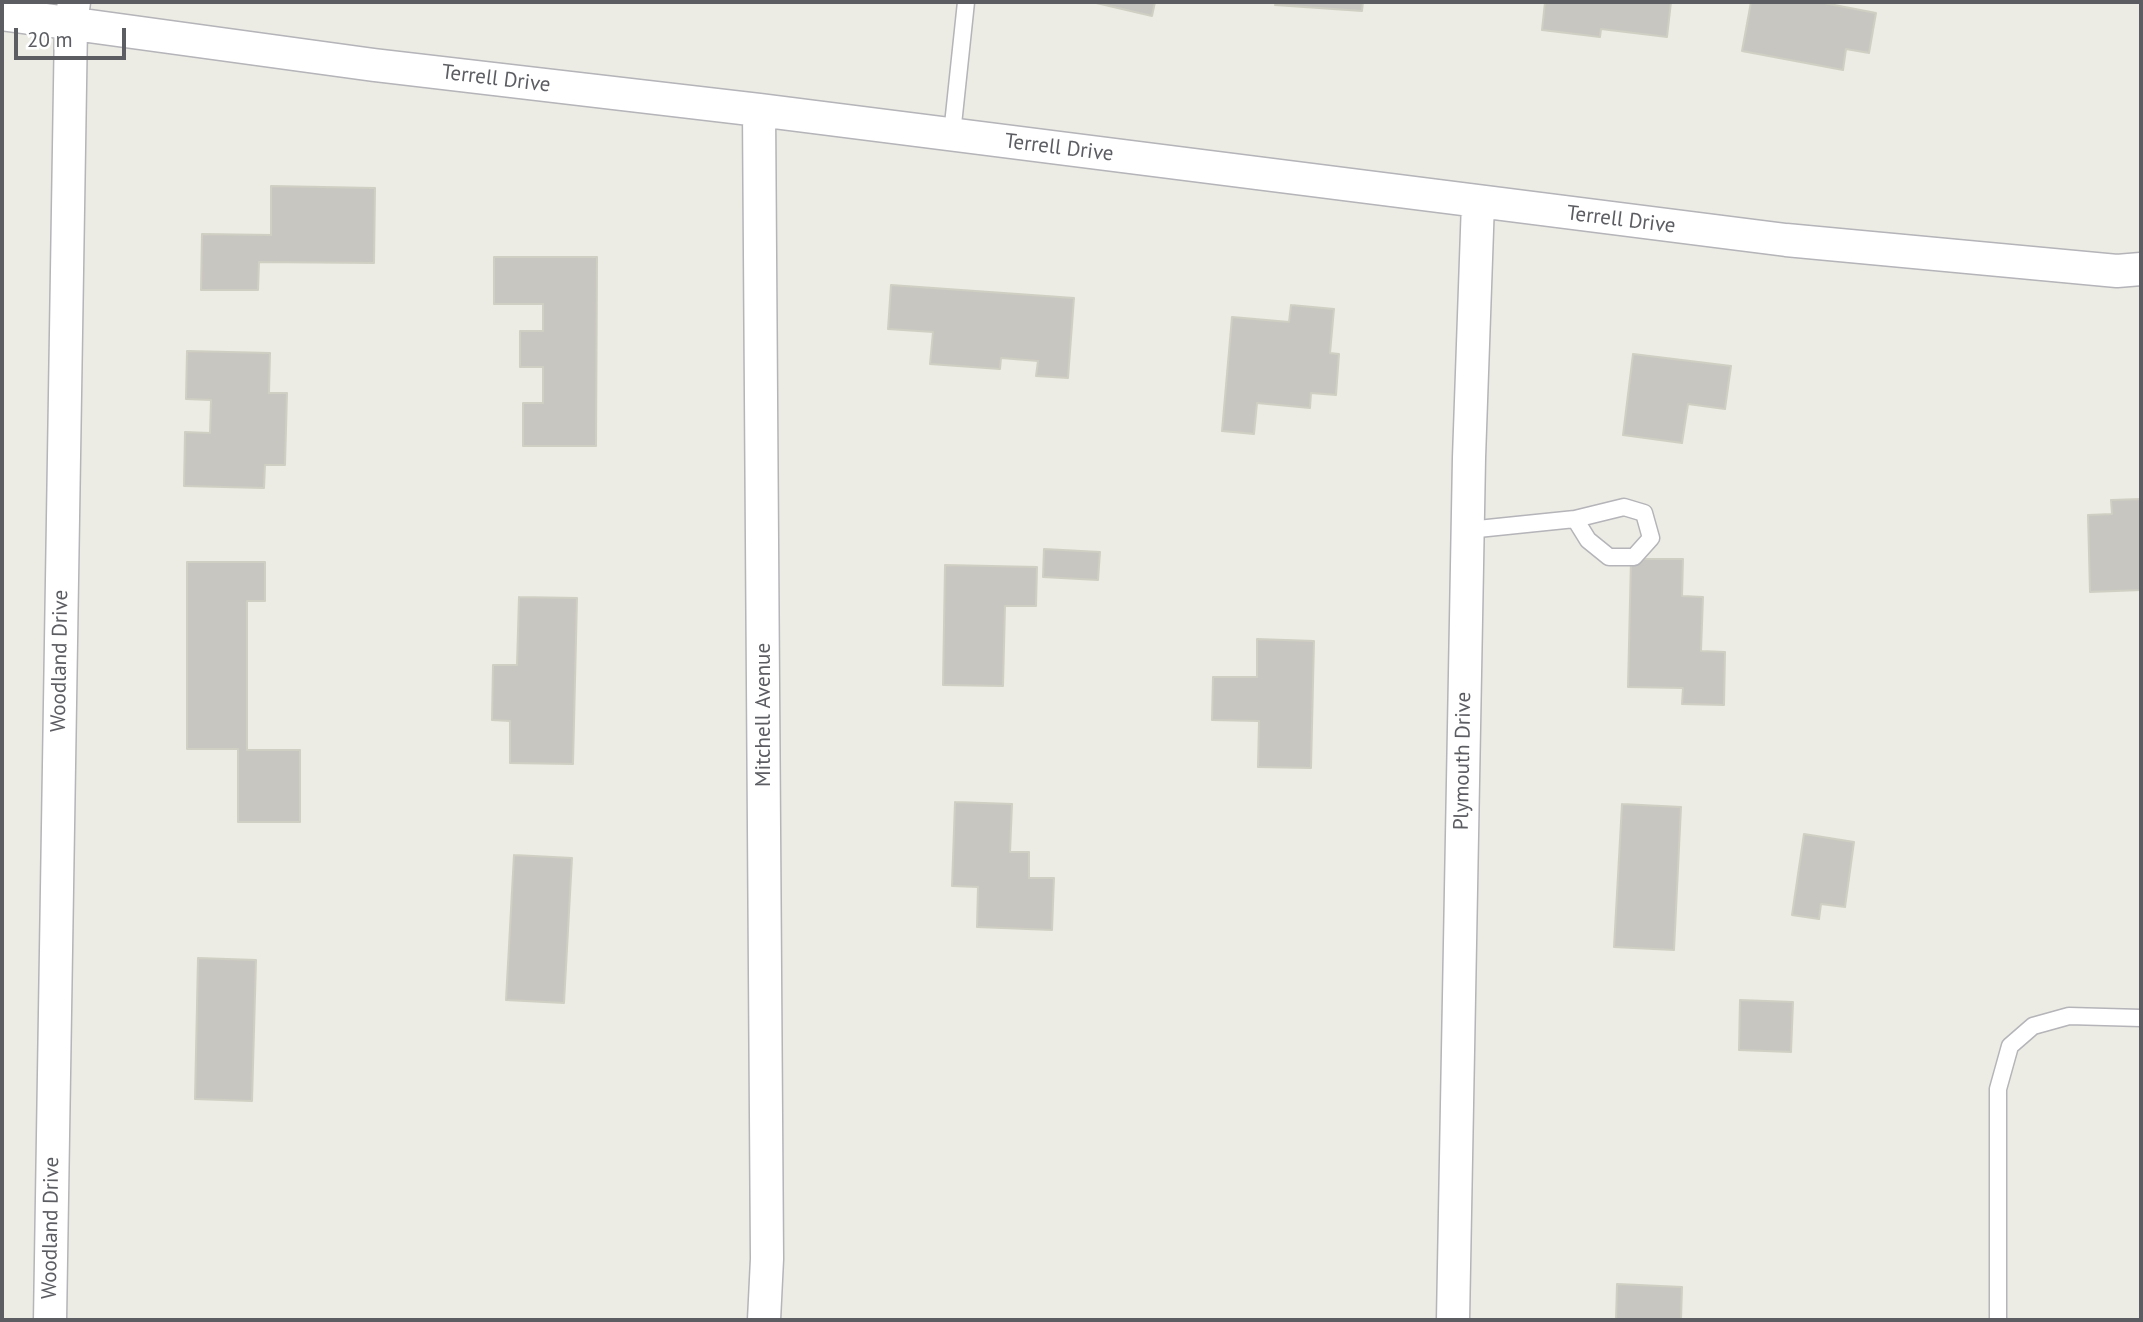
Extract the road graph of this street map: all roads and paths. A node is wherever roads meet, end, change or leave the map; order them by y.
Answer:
1 (966, 2) edge
2 (72, 13) edge
3 (2, 14) edge
4 (759, 110) junction
5 (952, 134) junction
6 (1478, 202) junction
7 (2133, 274) edge
8 (1575, 519) junction
9 (1468, 530) junction
10 (2141, 1018) edge
11 (50, 1320) edge
12 (764, 1320) edge
13 (1453, 1320) edge
14 (1998, 1320) edge

1 - 5 lane
2 - 3 street, Terrell Drive
2 - 4 street, Terrell Drive
2 - 11 street, Woodland Drive
4 - 5 street, Terrell Drive
4 - 12 street, Mitchell Avenue
5 - 6 street, Terrell Drive
6 - 7 street, Terrell Drive
6 - 9 street, Plymouth Drive
8 - 8 lane
8 - 9 lane
9 - 13 street, Plymouth Drive
10 - 14 lane

